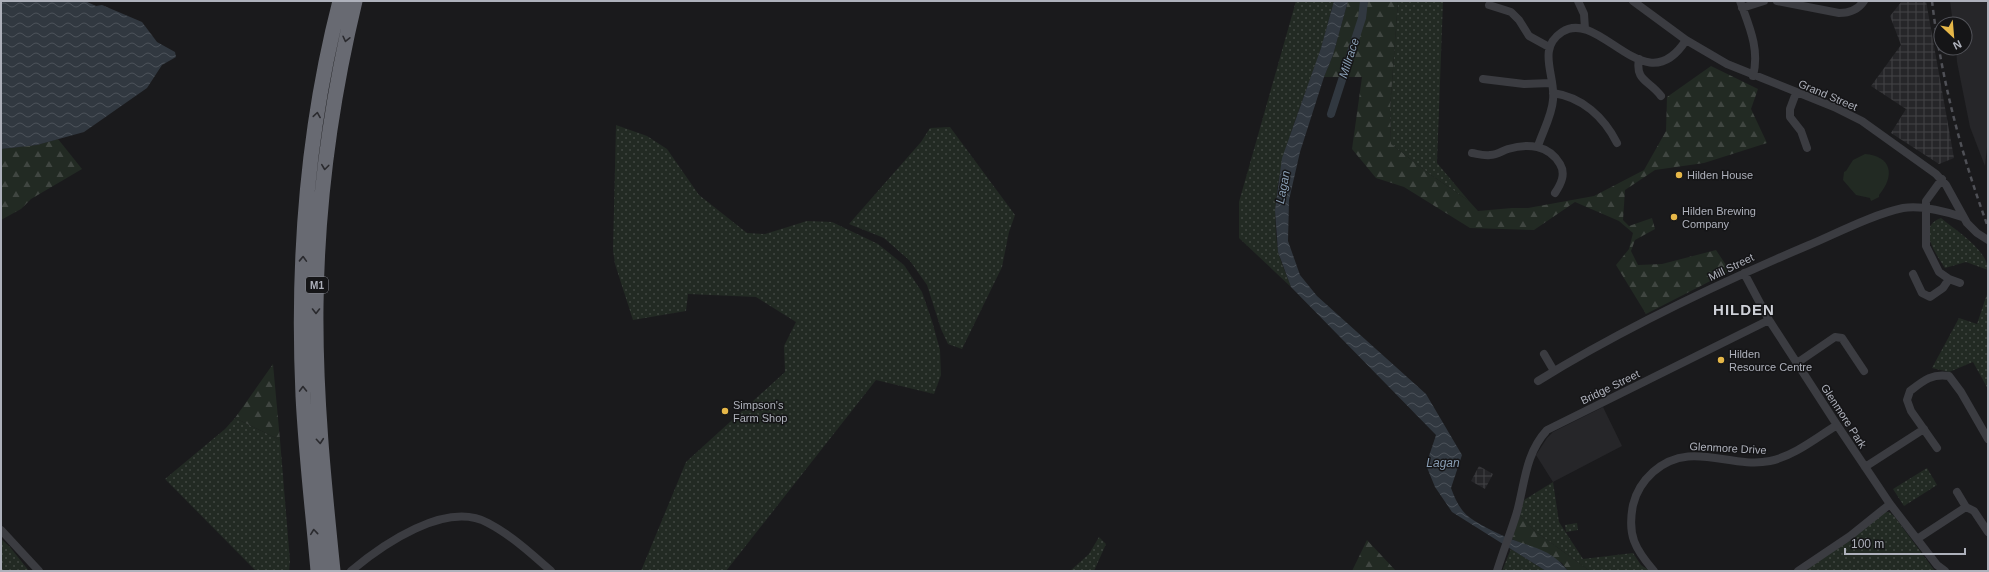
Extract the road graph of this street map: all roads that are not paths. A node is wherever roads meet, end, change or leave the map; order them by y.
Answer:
1 (340, 1) edge
2 (355, 1) edge
3 (1578, 1) edge
4 (1633, 1) edge
5 (1764, 1) edge
6 (1777, 1) edge
7 (1864, 1) edge
8 (1741, 4) edge
9 (1489, 5) dead end
10 (1585, 29) junction
11 (1686, 40) junction
12 (1549, 47) junction
13 (1639, 59) junction
14 (1753, 76) junction
15 (1483, 79) dead end
16 (1551, 83) junction
17 (1553, 93) junction
18 (1796, 93) junction
19 (1662, 96) dead end
20 (1617, 143) dead end
21 (1538, 146) junction
22 (1807, 148) dead end
23 (1472, 153) dead end
24 (1942, 179) junction
25 (1555, 193) dead end
26 (1927, 209) junction
27 (1962, 217) junction
28 (1988, 240) edge
29 (1744, 273) junction
30 (1913, 274) dead end
31 (1949, 279) junction
32 (1960, 283) dead end
33 (1769, 320) junction
34 (1544, 354) dead end
35 (1797, 363) junction
36 (1554, 371) junction
37 (1864, 372) dead end
38 (1538, 381) dead end
39 (1837, 425) junction
40 (1924, 430) junction
41 (1988, 439) edge
42 (1937, 448) dead end
43 (1865, 467) junction
44 (1957, 492) dead end
45 (1890, 504) junction
46 (1966, 507) junction
47 (1, 530) edge
48 (1988, 532) edge
49 (1917, 538) junction
50 (39, 571) edge
51 (318, 571) edge
52 (333, 571) edge
53 (351, 571) edge
54 (551, 571) edge
55 (1497, 571) edge
56 (1654, 571) edge
57 (1798, 571) edge
58 (1945, 571) edge

51 -> 1 highway, M1
2 -> 52 highway, M1
3 - 10 street
4 - 11 street, Grand Street
5 - 8 street
6 - 7 street
8 - 14 street
9 - 12 street
10 - 12 street
10 - 13 street
11 - 13 street
11 - 14 street, Grand Street
12 - 16 street
13 - 19 street
14 - 18 street, Grand Street
15 - 16 street
16 - 17 street
17 - 20 street
17 - 21 street
18 - 22 street
18 - 24 street, Grand Street
21 - 23 street
21 - 25 street
24 - 26 street
24 - 27 street, Grand Street
26 - 27 street, Mill Street
26 - 29 street, Mill Street
26 - 31 street
27 - 28 street, Grand Street
29 - 33 street, Glenmore Park
29 - 36 street, Mill Street
30 - 31 street
31 - 32 street
33 - 35 street, Glenmore Park
33 - 55 street, Bridge Street
34 - 36 street
35 - 37 street
35 - 39 street, Glenmore Park
36 - 38 street, Mill Street
39 - 43 street, Glenmore Park
39 - 56 street, Glenmore Drive
40 - 41 street
40 - 42 street
40 - 43 street
43 - 45 street, Glenmore Park
44 - 46 street
45 - 49 street, Glenmore Park
45 - 57 street
46 - 48 street
46 - 49 street
47 - 50 street
49 - 58 street, Glenmore Park
53 - 54 street

